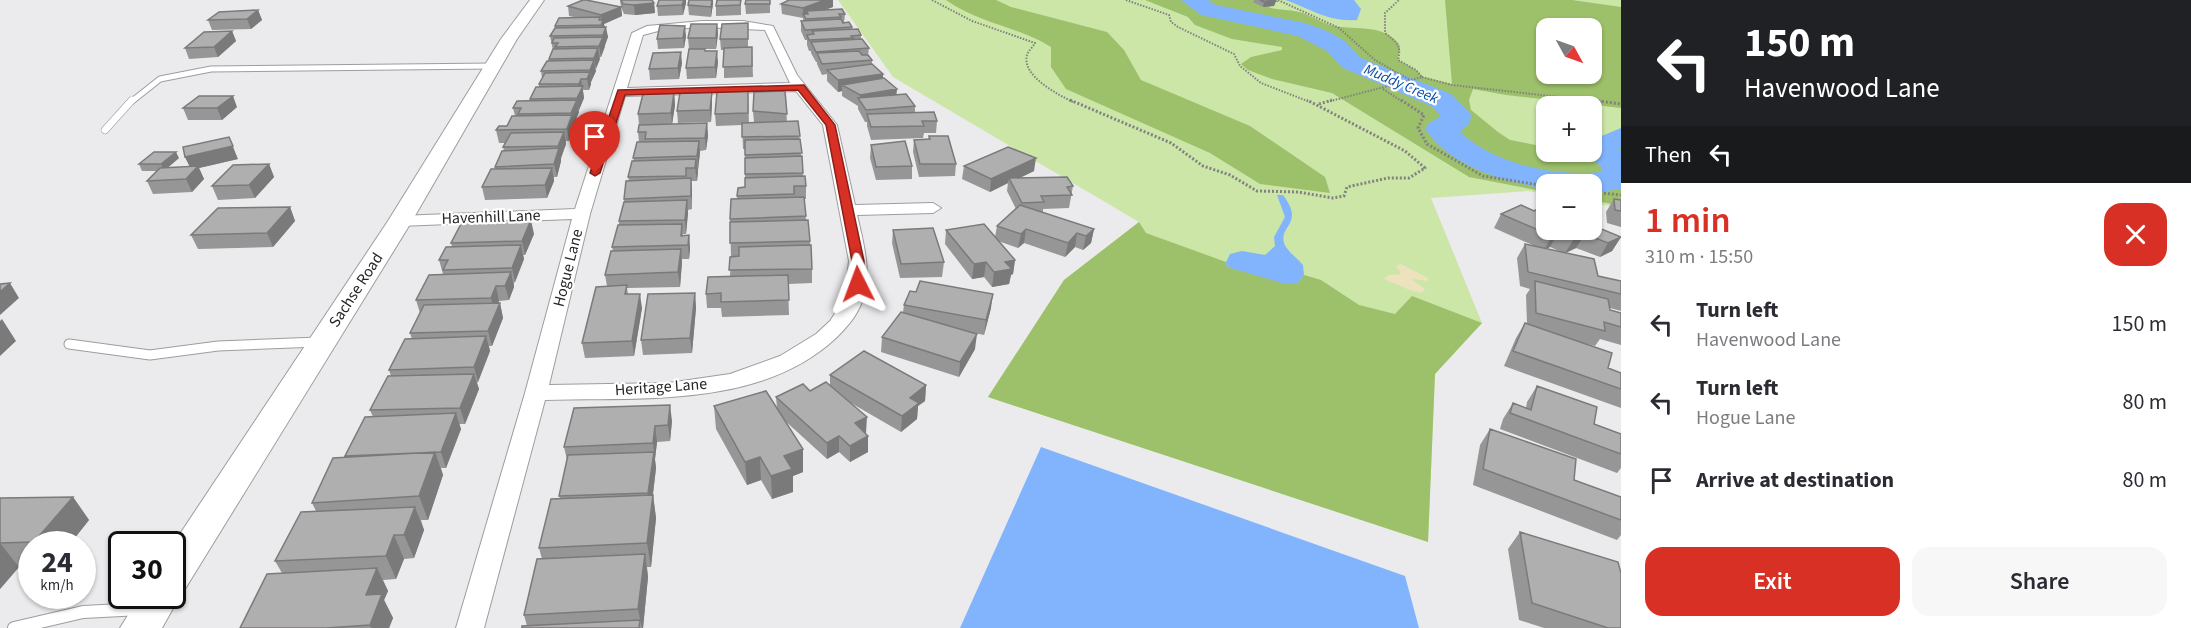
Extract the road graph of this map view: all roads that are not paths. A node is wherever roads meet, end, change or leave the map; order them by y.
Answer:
1 (537, 0) edge
2 (764, 26) joint
3 (493, 66) junction
4 (801, 87) junction
5 (621, 92) junction
6 (105, 130) dead end
7 (933, 208) dead end
8 (847, 210) junction
9 (582, 214) junction
10 (400, 220) junction
11 (323, 341) junction
12 (69, 344) dead end
13 (536, 393) junction
14 (186, 557) edge
15 (108, 609) edge
16 (14, 628) edge
17 (470, 628) edge

1 - 3 main road, Sachse Road
2 - 4 street, Heritage Lane
2 - 5 street, Hogue Lane
3 - 6 lane
3 - 10 main road, Sachse Road
4 - 5 street
4 - 8 street, Heritage Lane
5 - 9 street, Hogue Lane
7 - 8 street
8 - 13 street, Heritage Lane
9 - 10 street, Havenhill Lane
9 - 13 street, Hogue Lane
10 - 11 main road, Sachse Road
11 - 12 lane
11 - 14 main road, Sachse Road
13 - 17 street, Hogue Lane
15 - 16 lane

